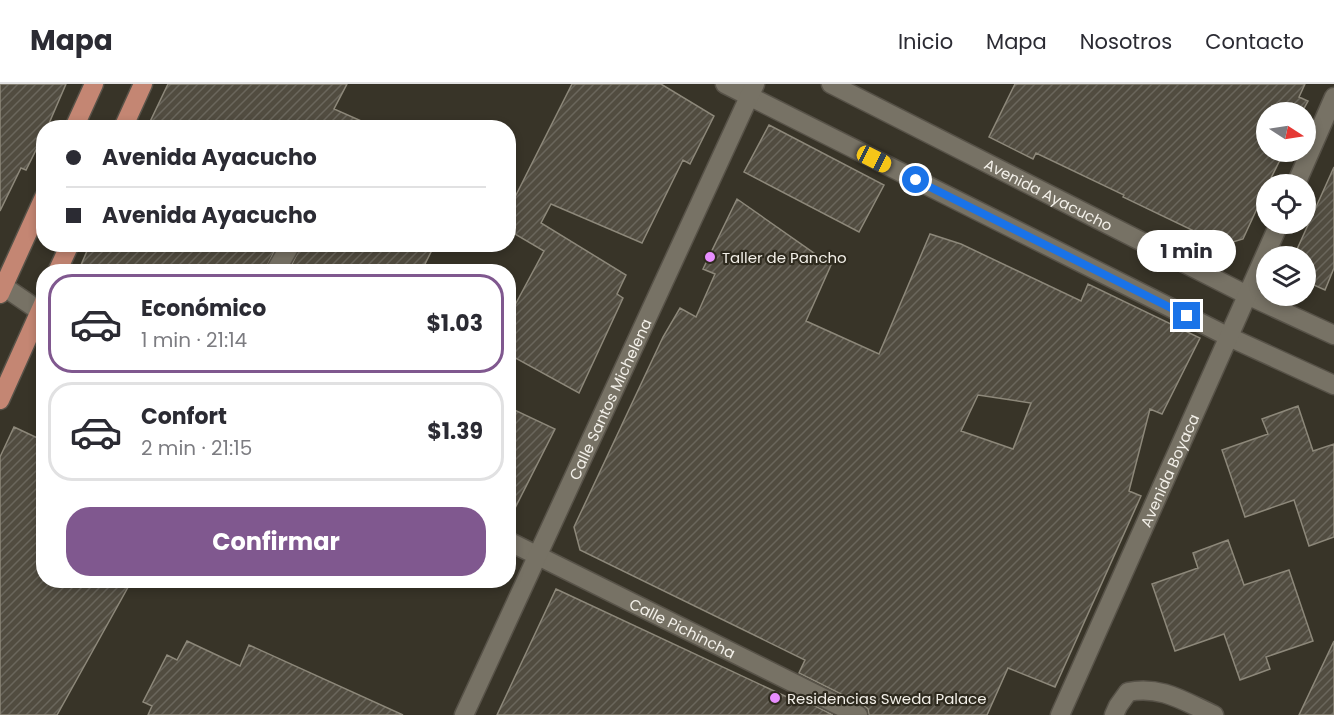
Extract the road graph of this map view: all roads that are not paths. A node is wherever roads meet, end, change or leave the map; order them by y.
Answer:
1 (94, 84) edge
2 (143, 84) edge
3 (725, 84) edge
4 (831, 84) edge
5 (752, 90) edge
6 (1334, 97) edge
7 (78, 120) edge
8 (127, 120) edge
9 (1300, 174) edge
10 (36, 214) edge
11 (1274, 234) edge
12 (1, 288) edge
13 (1247, 295) junction
14 (36, 306) edge
15 (36, 322) edge
16 (1334, 335) edge
17 (1229, 337) junction
18 (1334, 385) edge
19 (0, 400) edge
20 (516, 544) edge
21 (538, 555) junction
22 (465, 715) edge
23 (858, 715) edge
24 (1060, 715) edge
25 (1114, 715) edge
26 (1214, 715) edge

1 - 7 main road
2 - 8 main road
3 - 5 street
4 - 13 street, Avenida Ayacucho
5 - 17 street
5 - 21 street, Calle Santos Michelena
6 - 9 street
10 - 12 main road
11 - 13 street, Avenida Boyaca
12 - 14 street
13 - 16 street, Avenida Ayacucho
13 - 17 street, Avenida Boyaca
15 - 19 main road
17 - 18 street
17 - 24 street, Avenida Boyaca
20 - 21 street, Calle Pichincha
21 - 22 street, Calle Santos Michelena
21 - 23 street, Calle Pichincha
25 - 26 street

